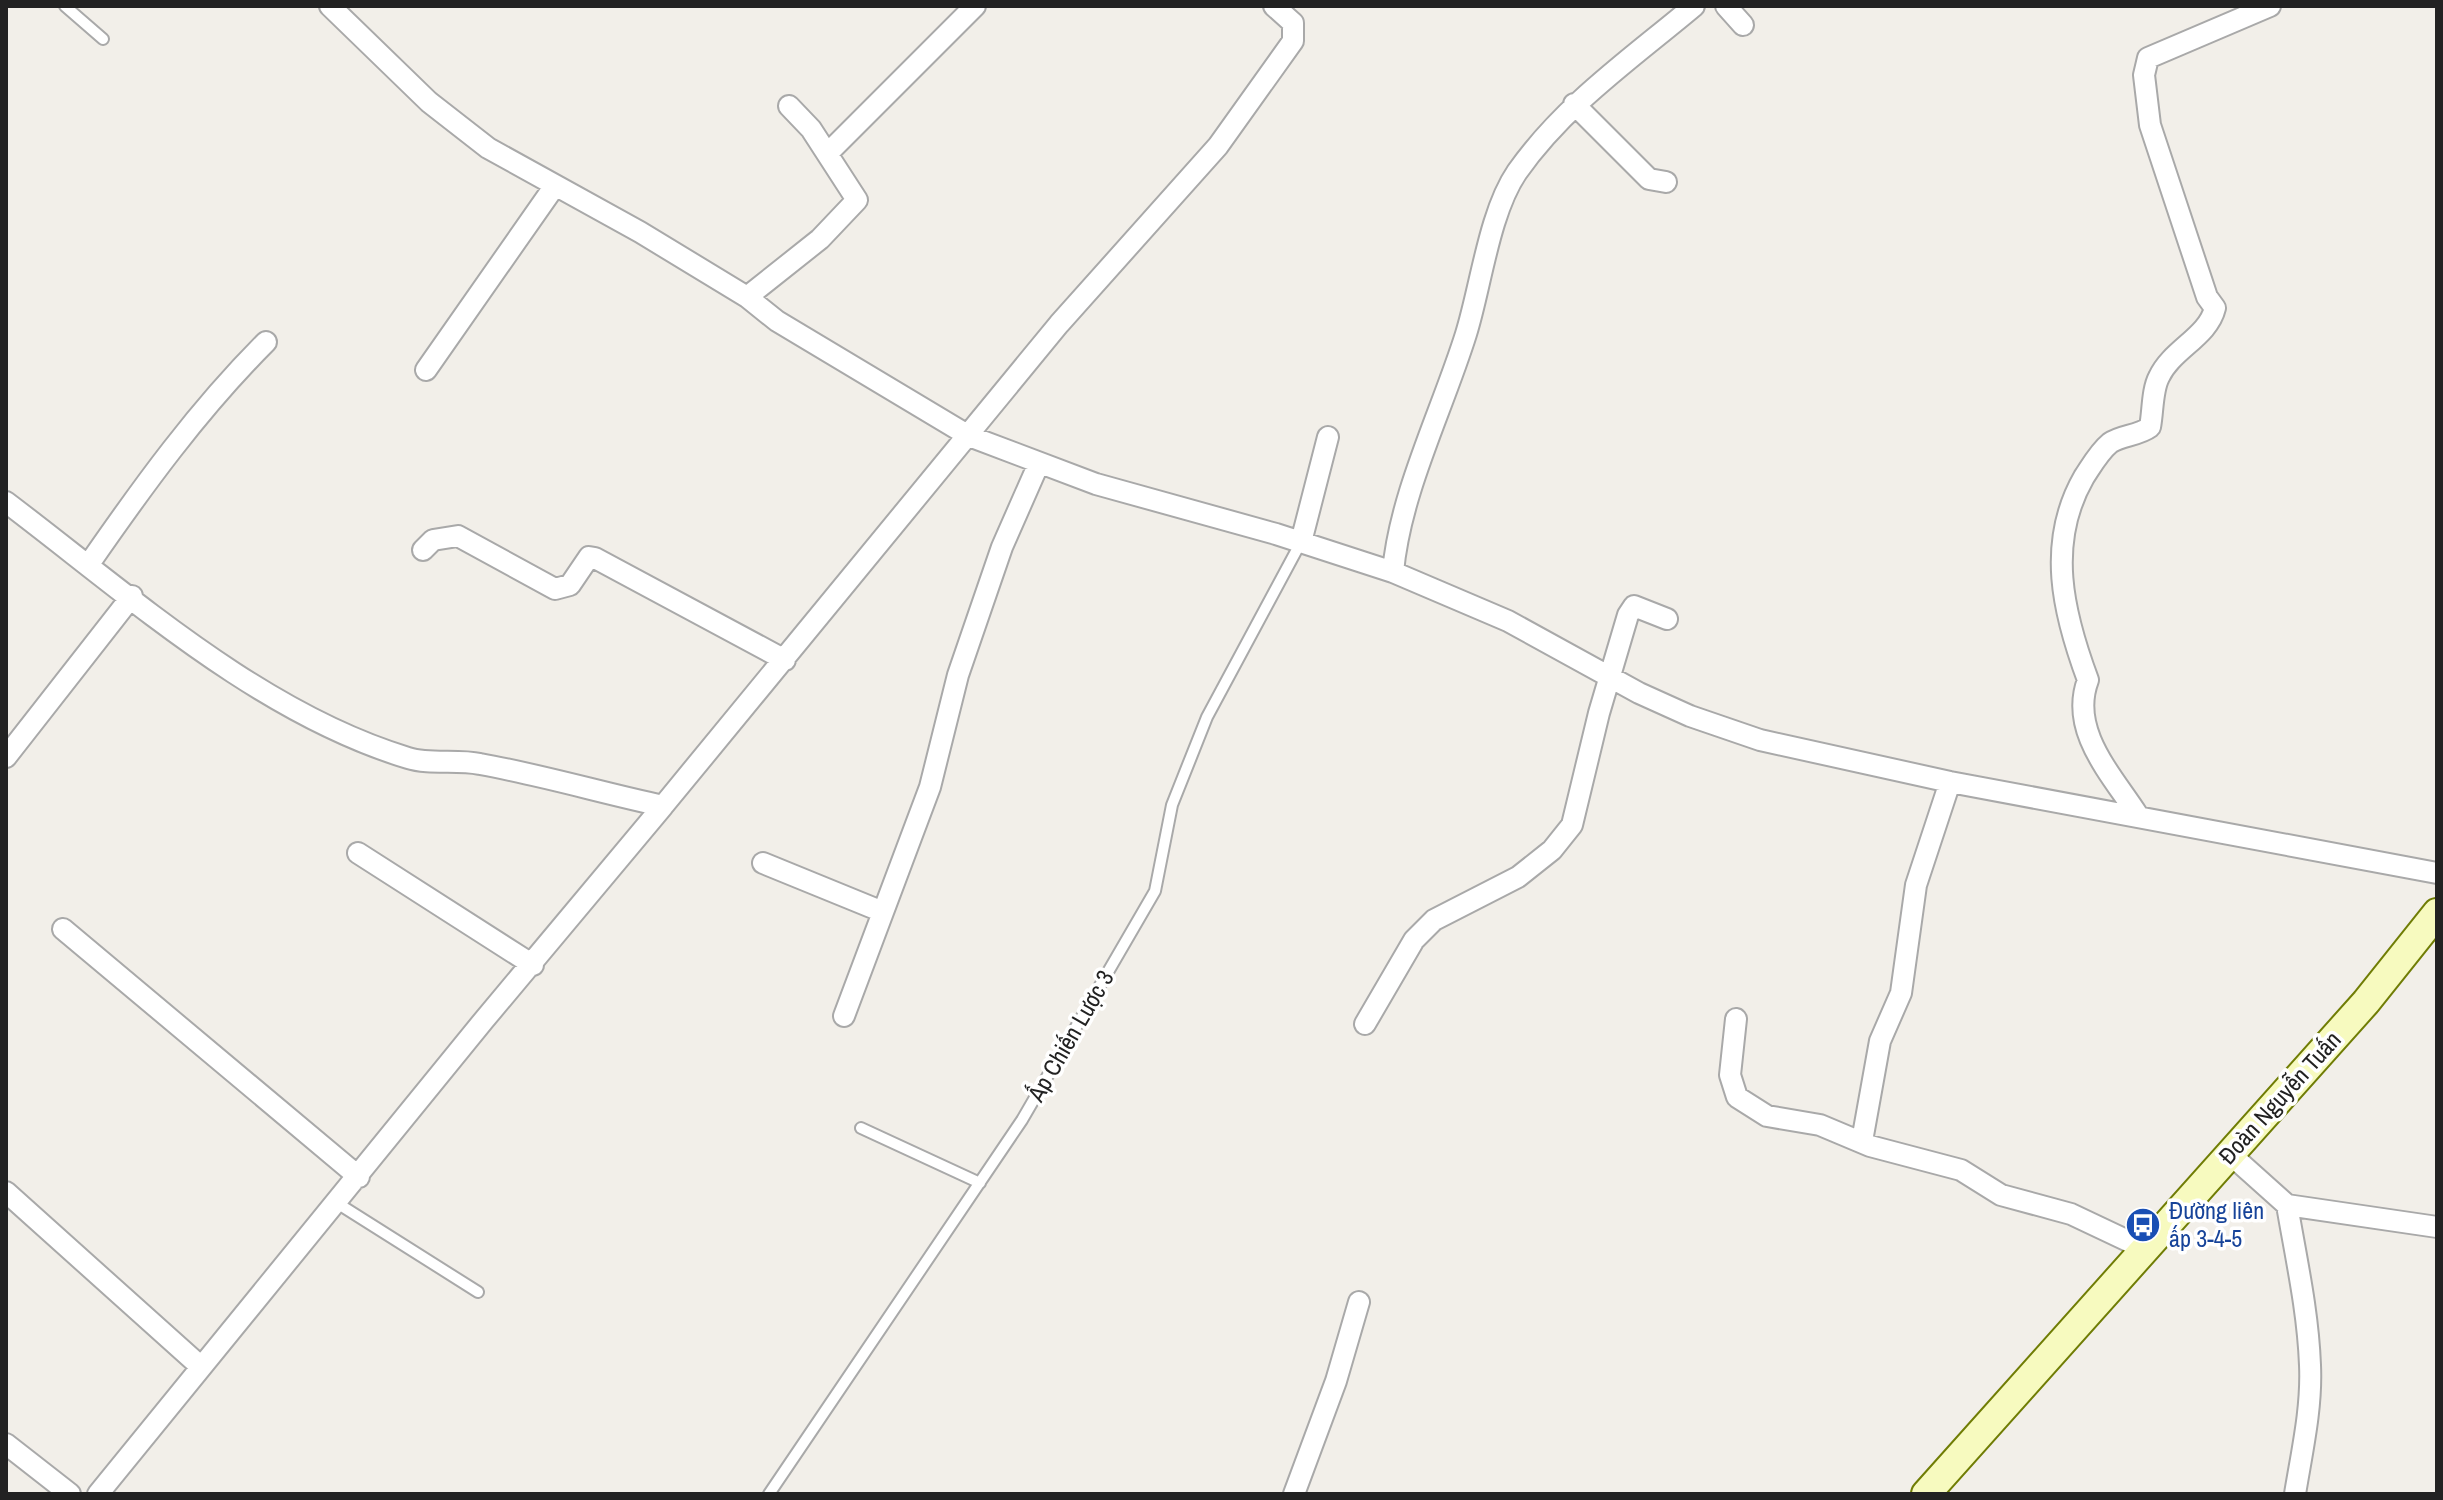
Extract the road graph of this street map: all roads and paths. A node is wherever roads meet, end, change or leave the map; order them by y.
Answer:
1 (65, 6) edge
2 (330, 6) edge
3 (975, 6) edge
4 (1274, 6) edge
5 (1694, 6) edge
6 (1726, 6) edge
7 (2270, 6) edge
8 (1743, 25) dead end
9 (103, 39) dead end
10 (1574, 104) junction
11 (789, 106) dead end
12 (828, 153) junction
13 (1666, 182) dead end
14 (554, 187) junction
15 (747, 297) junction
16 (266, 342) dead end
17 (426, 370) dead end
18 (969, 436) junction
19 (1328, 437) dead end
20 (1039, 463) junction
21 (6, 502) edge
22 (1301, 542) junction
23 (423, 550) dead end
24 (89, 564) junction
25 (1393, 572) junction
26 (132, 596) junction
27 (1667, 619) dead end
28 (785, 660) junction
29 (1611, 677) junction
30 (6, 757) edge
31 (1950, 782) junction
32 (663, 806) junction
33 (2137, 814) junction
34 (358, 853) dead end
35 (763, 863) dead end
36 (2437, 873) edge
37 (883, 912) junction
38 (2437, 913) edge
39 (63, 929) dead end
40 (533, 965) junction
41 (844, 1016) dead end
42 (1736, 1019) dead end
43 (1365, 1024) dead end
44 (861, 1128) dead end
45 (1862, 1141) junction
46 (2230, 1154) junction
47 (359, 1177) junction
48 (975, 1180) junction
49 (6, 1192) edge
50 (337, 1203) junction
51 (2287, 1205) junction
52 (2437, 1227) edge
53 (2145, 1249) junction
54 (478, 1292) dead end
55 (1359, 1302) dead end
56 (200, 1366) junction
57 (6, 1444) edge
58 (102, 1493) edge
59 (70, 1494) edge
60 (769, 1494) edge
61 (1294, 1494) edge
62 (1926, 1494) edge
63 (2295, 1494) edge

1 - 9 lane
2 - 14 street
3 - 12 street
4 - 18 street
5 - 10 street
6 - 8 street
7 - 33 street
10 - 13 street
10 - 25 street
11 - 12 street
12 - 15 street
14 - 15 street
14 - 17 street
15 - 18 street
16 - 24 street
18 - 20 street
18 - 28 street
19 - 22 street
20 - 22 street
20 - 37 street
21 - 24 street
22 - 25 street
22 - 48 lane, Ấp Chiến Lược 3
23 - 28 street
24 - 26 street
25 - 29 street
26 - 30 street
26 - 32 street
27 - 29 street
28 - 32 street
29 - 31 street
29 - 43 street
31 - 33 street
31 - 45 street
32 - 40 street
33 - 36 street
34 - 40 street
35 - 37 street
37 - 41 street
38 - 46 main road, Đoàn Nguyễn Tuấn
39 - 47 street
40 - 47 street
42 - 45 street
44 - 48 lane
45 - 53 street
46 - 51 street
46 - 53 main road, Đoàn Nguyễn Tuấn
47 - 50 street
48 - 60 lane, Ấp Chiến Lược 3
49 - 56 street
50 - 54 lane
50 - 56 street
51 - 52 street
51 - 63 street
53 - 62 main road, Đoàn Nguyễn Tuấn
55 - 61 street
56 - 58 street
57 - 59 street

